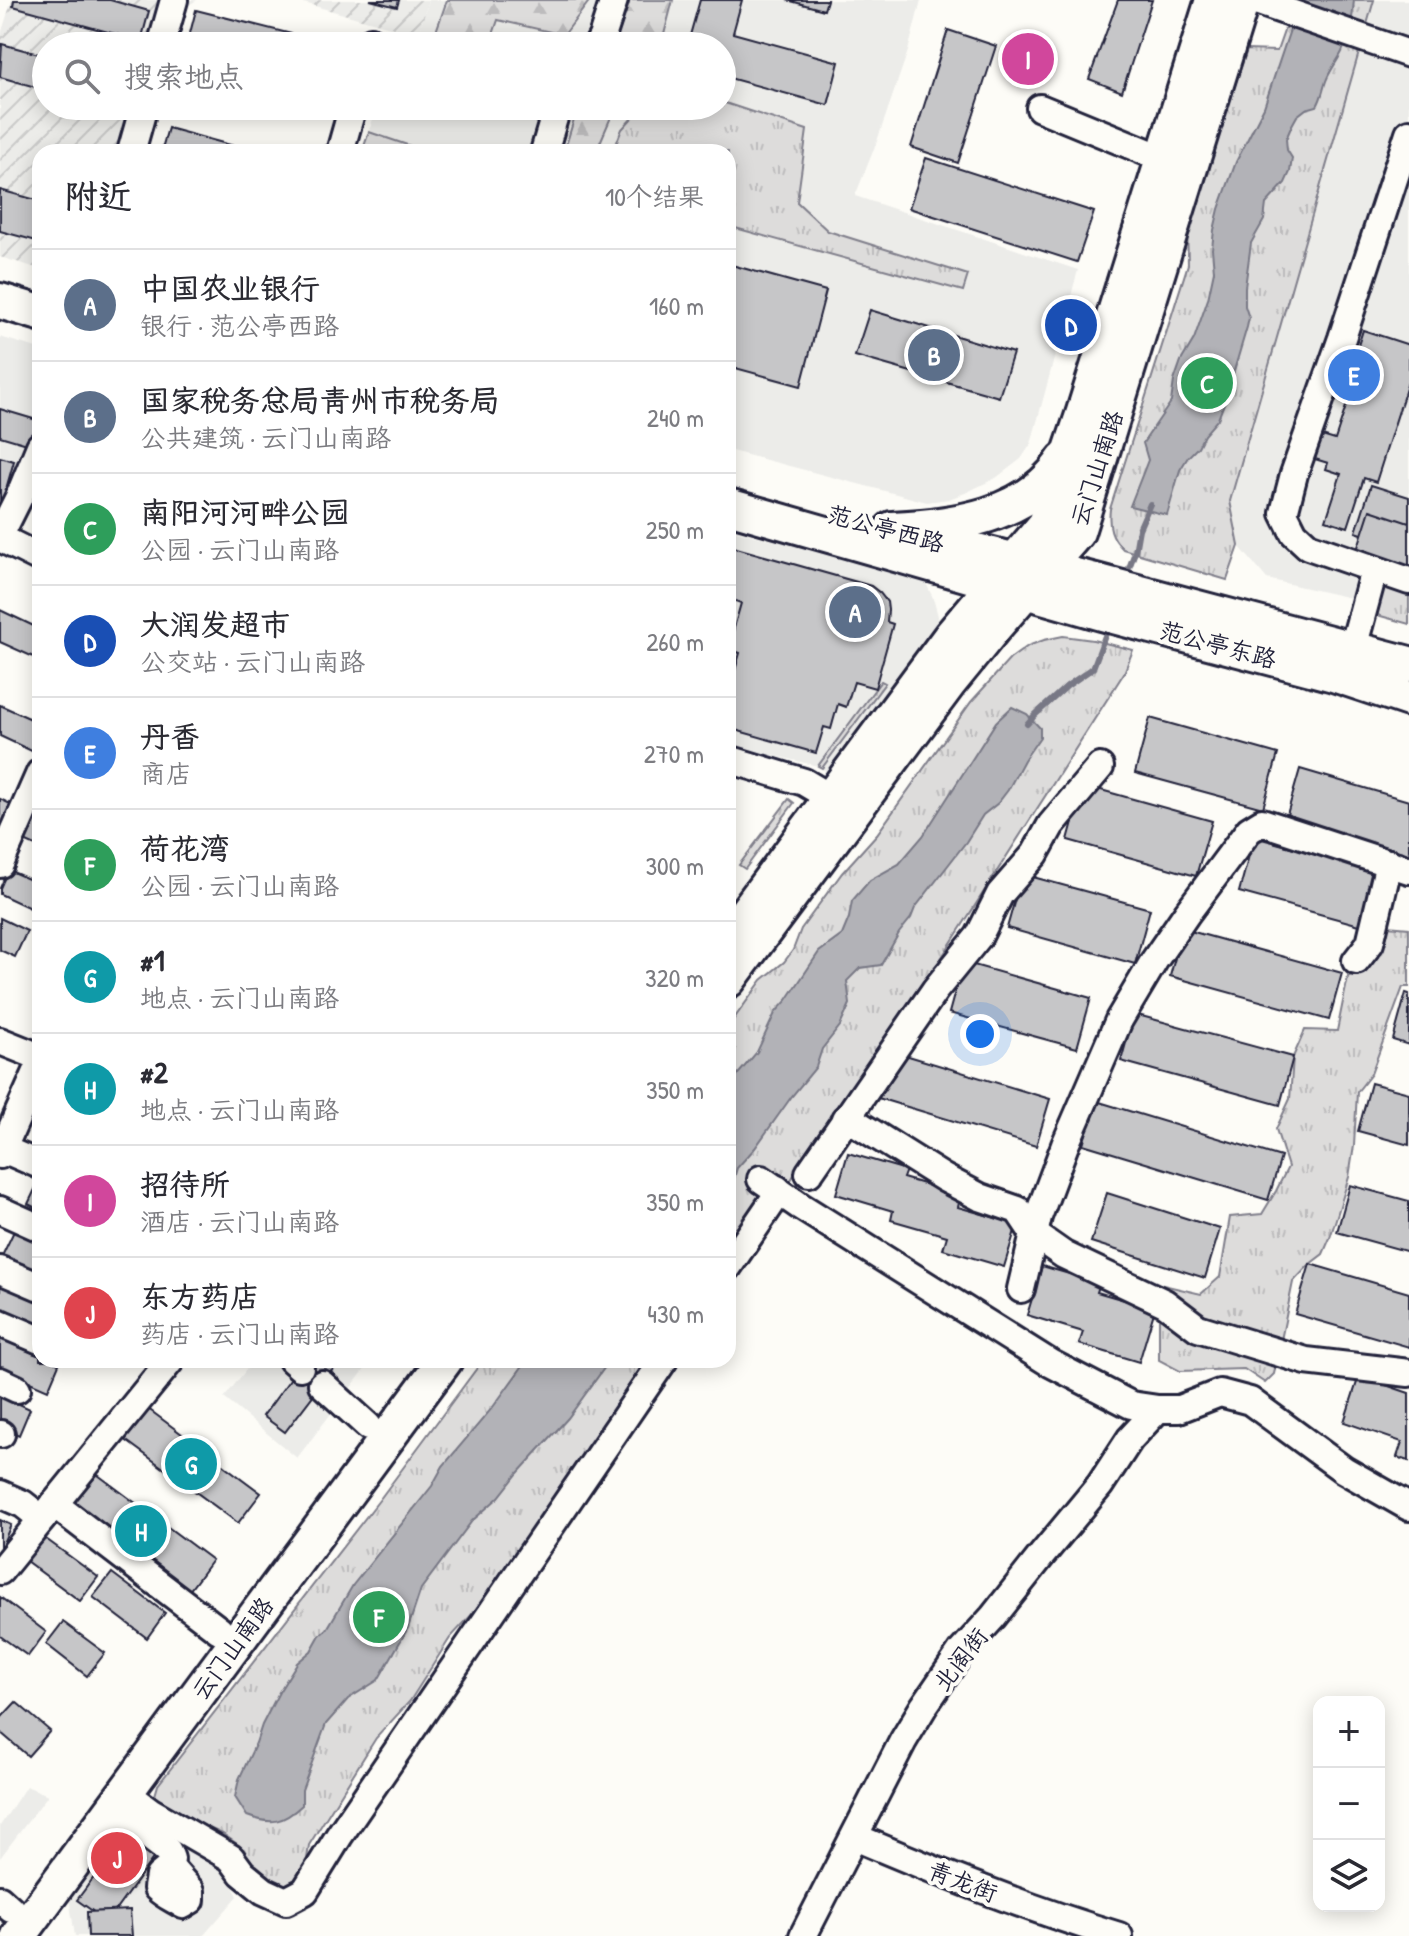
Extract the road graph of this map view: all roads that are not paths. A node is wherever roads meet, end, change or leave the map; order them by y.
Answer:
1 (174, 0) edge
2 (614, 0) edge
3 (1213, 0) edge
4 (1254, 2) edge
5 (165, 32) edge
6 (604, 32) edge
7 (1402, 52) edge
8 (1040, 108) dead end
9 (140, 120) edge
10 (349, 120) edge
11 (553, 120) edge
12 (1409, 133) edge
13 (133, 144) edge
14 (342, 144) edge
15 (546, 144) edge
16 (1164, 159) junction
17 (0, 288) edge
18 (32, 297) edge
19 (0, 301) edge
20 (32, 311) edge
21 (1073, 446) junction
22 (32, 465) edge
23 (1086, 505) junction
24 (736, 509) edge
25 (736, 509) edge
26 (892, 529) junction
27 (0, 537) edge
28 (32, 554) edge
29 (1374, 570) junction
30 (1021, 576) junction
31 (1409, 581) edge
32 (1107, 599) junction
33 (1343, 656) junction
34 (1409, 664) edge
35 (1409, 699) edge
36 (736, 761) edge
37 (1100, 767) dead end
38 (32, 791) edge
39 (831, 798) junction
40 (0, 864) edge
41 (1399, 866) edge
42 (736, 926) edge
43 (1356, 961) dead end
44 (736, 969) edge
45 (0, 1041) edge
46 (32, 1054) edge
47 (32, 1108) edge
48 (845, 1119) dead end
49 (2, 1152) edge
50 (32, 1162) edge
51 (809, 1173) dead end
52 (0, 1210) edge
53 (32, 1224) edge
54 (1034, 1234) junction
55 (736, 1255) edge
56 (0, 1270) edge
57 (32, 1284) edge
58 (1021, 1289) dead end
59 (0, 1323) edge
60 (32, 1337) edge
61 (165, 1368) edge
62 (411, 1368) edge
63 (439, 1368) edge
64 (659, 1368) edge
65 (1409, 1373) edge
66 (322, 1384) dead end
67 (1158, 1409) junction
68 (368, 1426) junction
69 (0, 1494) edge
70 (1409, 1507) edge
71 (48, 1512) junction
72 (0, 1571) edge
73 (219, 1630) junction
74 (120, 1801) junction
75 (855, 1837) junction
76 (170, 1867) dead end
77 (16, 1921) edge
78 (803, 1936) edge
79 (1119, 1936) edge

1 - 5 street
2 - 6 street
3 - 16 main road, 云门山南路
4 - 7 street
4 - 23 main road, 云门山南路
8 - 16 street
9 - 13 street
10 - 14 street
11 - 15 street
12 - 29 street
16 - 21 main road, 云门山南路
17 - 18 main road
19 - 20 main road
21 - 26 main road
21 - 30 main road, 云门山南路
22 - 27 street
23 - 30 main road, 云门山南路
23 - 32 main road
24 - 26 main road, 范公亭西路
25 - 30 main road, 范公亭西路
26 - 30 main road, 范公亭西路
27 - 28 street
29 - 31 street
29 - 33 street
30 - 32 main road, 范公亭东路
30 - 39 main road, 云门山南路
30 - 44 main road, 云门山南路
32 - 33 main road, 范公亭东路
33 - 34 main road, 范公亭东路
33 - 35 main road, 范公亭东路
36 - 39 street
37 - 51 street
38 - 40 street
39 - 42 main road, 云门山南路
41 - 43 street
41 - 54 street
45 - 46 street
47 - 49 street
48 - 54 street
49 - 50 street
52 - 53 street
54 - 58 street
54 - 65 street
55 - 67 street
56 - 57 street
59 - 60 street
61 - 71 street
62 - 68 main road, 云门山南路
63 - 74 main road, 云门山南路
64 - 74 street
66 - 68 street
67 - 70 street
67 - 75 street, 北阁街
68 - 73 main road, 云门山南路
69 - 71 street
71 - 72 street
71 - 73 street
73 - 77 main road, 云门山南路
74 - 76 street
74 - 77 main road, 云门山南路
75 - 78 street, 北阁街
75 - 79 street, 青龙街

